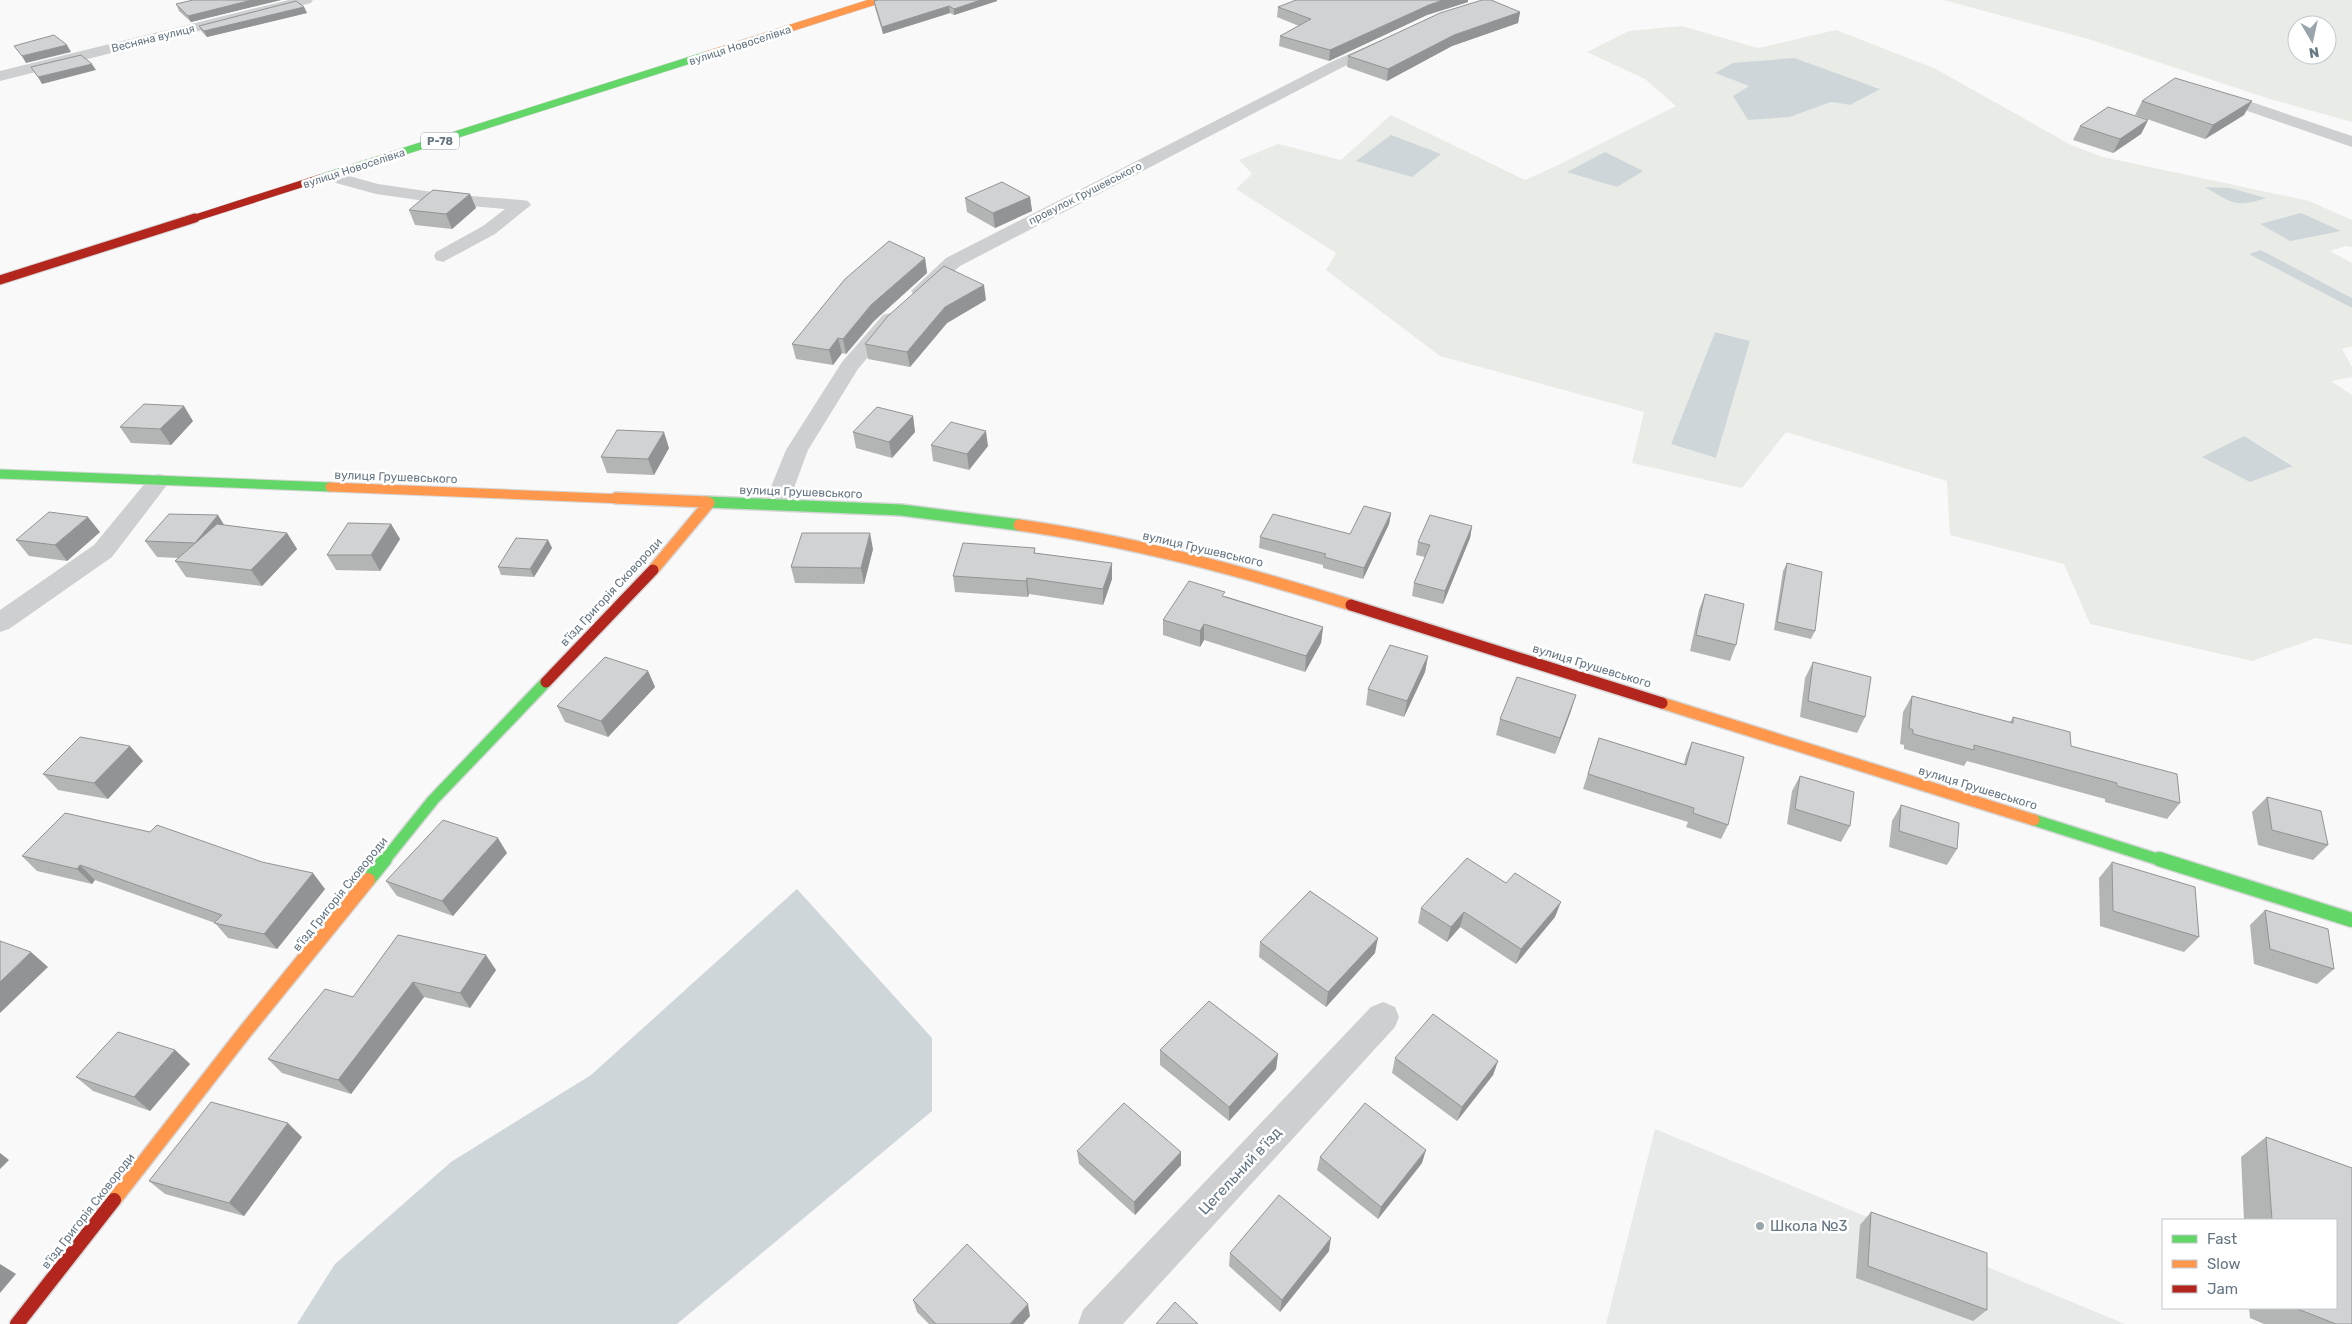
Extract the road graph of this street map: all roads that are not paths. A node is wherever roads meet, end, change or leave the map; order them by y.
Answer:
1 (306, 0) edge
2 (879, 0) edge
3 (1398, 36) edge
4 (0, 76) edge
5 (2197, 88) edge
6 (2352, 142) edge
7 (331, 176) junction
8 (443, 256) dead end
9 (0, 280) edge
10 (0, 474) edge
11 (160, 481) junction
12 (709, 503) junction
13 (776, 504) junction
14 (0, 624) edge
15 (2352, 920) edge
16 (1383, 1017) dead end
17 (17, 1324) edge
18 (1097, 1324) edge

1 - 4 street, Весняна вулиця
2 - 7 street, вулиця Новоселівка / Р-78
3 - 13 street, провулок Грушевського
5 - 6 street
7 - 8 street
7 - 9 street, вулиця Новоселівка / Р-78
10 - 11 street, вулиця Грушевського
11 - 12 street, вулиця Грушевського
11 - 14 street
12 - 13 street, вулиця Грушевського
12 - 17 street, в'їзд Григорія Сковороди
13 - 15 street, вулиця Грушевського
16 - 18 street, Цегельний в'їзд

